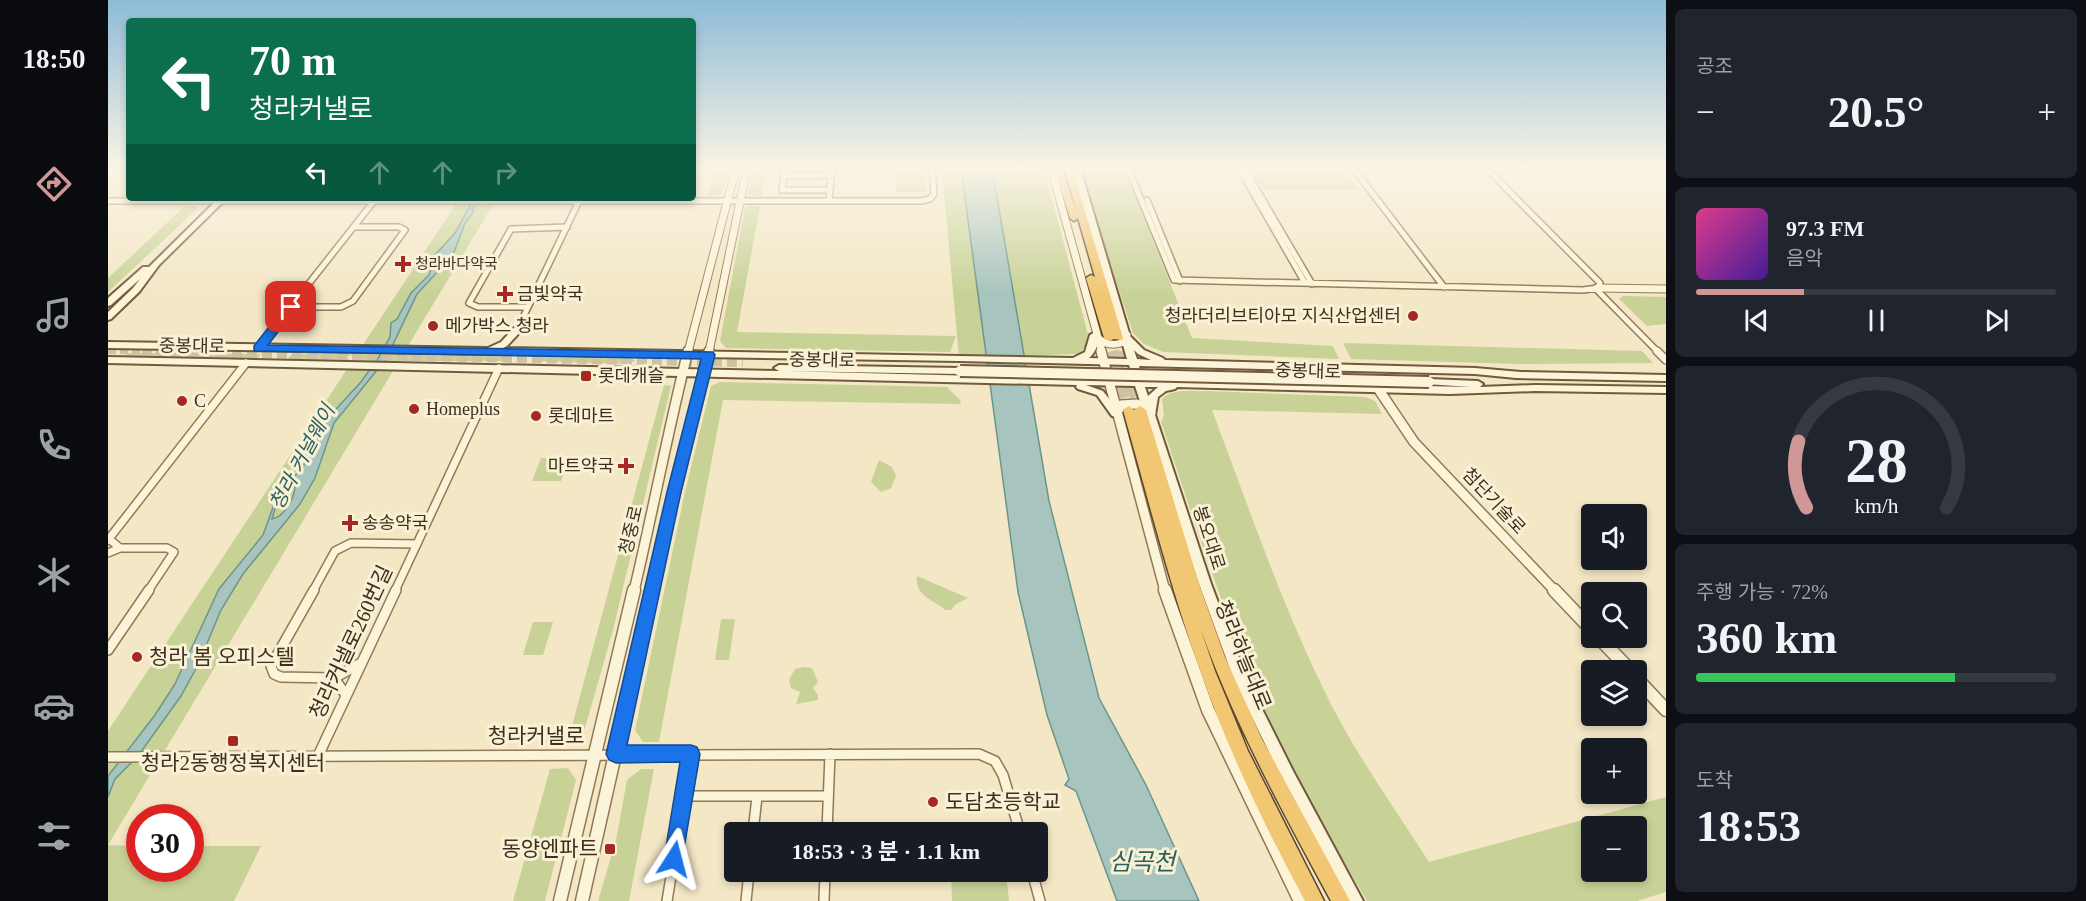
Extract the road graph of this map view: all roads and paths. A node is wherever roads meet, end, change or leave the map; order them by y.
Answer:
1 (211, 210) edge
2 (367, 210) edge
3 (575, 210) edge
4 (726, 210) edge
5 (737, 210) edge
6 (1062, 210) edge
7 (1073, 210) edge
8 (1080, 210) edge
9 (1086, 210) edge
10 (1147, 210) edge
11 (1150, 210) edge
12 (1264, 210) edge
13 (1268, 210) edge
14 (1381, 210) edge
15 (1384, 210) edge
16 (1528, 210) edge
17 (354, 227) junction
18 (567, 227) junction
19 (156, 263) junction
20 (1177, 278) junction
21 (1308, 282) junction
22 (1440, 285) junction
23 (1598, 288) junction
24 (1666, 289) edge
25 (108, 303) edge
26 (291, 307) junction
27 (528, 307) junction
28 (108, 317) edge
29 (517, 330) junction
30 (1095, 335) junction
31 (1118, 337) junction
32 (108, 345) edge
33 (138, 346) junction
34 (258, 348) junction
35 (483, 351) junction
36 (520, 352) junction
37 (638, 354) junction
38 (688, 355) junction
39 (708, 355) junction
40 (108, 360) edge
41 (1052, 360) junction
42 (1666, 360) edge
43 (124, 361) junction
44 (1133, 362) junction
45 (246, 363) junction
46 (1106, 363) junction
47 (1193, 364) junction
48 (742, 365) junction
49 (498, 368) junction
50 (960, 369) junction
51 (609, 370) junction
52 (683, 372) junction
53 (704, 373) junction
54 (1521, 375) junction
55 (1666, 378) edge
56 (1427, 379) junction
57 (1058, 382) junction
58 (1138, 382) junction
59 (1111, 383) junction
60 (1197, 384) junction
61 (1535, 388) junction
62 (1379, 390) junction
63 (1666, 390) edge
64 (1134, 412) junction
65 (108, 540) edge
66 (417, 544) junction
67 (120, 548) junction
68 (108, 553) edge
69 (1581, 618) edge
70 (1609, 648) edge
71 (108, 650) edge
72 (1620, 660) edge
73 (361, 663) junction
74 (334, 678) junction
75 (1647, 690) edge
76 (346, 695) junction
77 (1666, 710) edge
78 (830, 753) junction
79 (595, 754) junction
80 (616, 754) junction
81 (691, 754) junction
82 (318, 756) junction
83 (108, 757) edge
84 (684, 796) junction
85 (828, 796) junction
86 (757, 797) junction
87 (1268, 812) junction
88 (754, 822) edge
89 (827, 822) edge
90 (1017, 822) edge
91 (748, 882) edge
92 (825, 882) edge
93 (1035, 882) edge
94 (560, 901) edge
95 (582, 901) edge
96 (667, 901) edge
97 (746, 901) edge
98 (824, 901) edge
99 (1041, 901) edge
100 (1300, 901) edge
101 (1308, 901) edge
102 (1314, 901) edge
103 (1341, 901) edge
104 (1355, 901) edge

1 - 19 main road
2 - 17 street
3 - 18 street
4 - 38 street, 청중로
5 - 39 street, 청중로
6 - 30 street, 봉오대로
7 - 31 highway, 봉오대로
8 - 31 highway, 봉오대로
9 - 31 main road, 봉오대로
10 - 20 street
11 - 20 street
12 - 21 street
13 - 21 street
14 - 22 street
15 - 22 street
16 - 23 street
17 - 26 street
17 - 26 street
18 - 27 street
18 - 27 street
19 - 25 main road
19 - 28 main road
20 - 21 street
21 - 22 street
22 - 23 street
23 - 24 street
23 - 42 street
26 - 34 street
27 - 29 street
29 - 35 main road
29 - 36 main road
30 - 31 street
30 - 41 main road
30 - 46 street, 봉오대로
31 - 44 main road, 봉오대로
31 - 47 main road
32 - 33 main road, 중봉대로
33 - 34 main road, 중봉대로
33 - 43 main road
34 - 35 main road, 중봉대로
35 - 36 main road, 중봉대로
36 - 37 main road, 중봉대로
37 - 38 main road, 중봉대로
37 - 51 main road
38 - 39 main road, 중봉대로
38 - 52 street, 청중로
39 - 48 main road, 중봉대로
39 - 53 street, 청중로
40 - 43 main road, 중봉대로
41 - 46 main road, 중봉대로
41 - 50 main road, 중봉대로
43 - 45 main road, 중봉대로
44 - 46 main road, 중봉대로
44 - 47 main road, 중봉대로
44 - 58 main road, 봉오대로
45 - 49 main road, 중봉대로
45 - 65 street
46 - 59 street, 봉오대로
47 - 54 main road, 중봉대로
48 - 50 main road, 중봉대로
48 - 50 main road, 중봉대로
48 - 53 main road, 중봉대로
49 - 51 main road, 중봉대로
49 - 66 street, 청라커낼로260번길
50 - 56 main road, 중봉대로, bridge
50 - 57 main road, 중봉대로
51 - 52 main road, 중봉대로
52 - 53 main road, 중봉대로
52 - 79 street, 청중로
53 - 80 street, 청중로
54 - 55 main road, 중봉대로
54 - 56 main road, 중봉대로
56 - 61 main road, 중봉대로
57 - 59 main road, 중봉대로
57 - 64 main road
58 - 59 main road, 중봉대로
58 - 60 main road, 중봉대로
58 - 64 main road, 봉오대로
59 - 64 street, 봉오대로
60 - 62 main road, 중봉대로
60 - 64 main road
61 - 62 main road, 중봉대로
61 - 63 main road, 중봉대로
62 - 69 street, 첨단기술로
64 - 87 highway, 청라하늘대로
64 - 100 street, 봉오대로
64 - 103 highway, 청라하늘대로
64 - 104 main road, 봉오대로
65 - 67 street
66 - 73 street, 청라커낼로260번길
66 - 74 street, 청라커낼로260번길
67 - 68 street
67 - 71 street
70 - 72 street
73 - 74 street
73 - 76 street, 청라커낼로260번길
74 - 76 street
75 - 77 street
76 - 82 street, 청라커낼로260번길
78 - 81 street, 청라커낼로
78 - 85 street
78 - 90 street, 청라커낼로
79 - 80 street, 청라커낼로
79 - 82 street, 청라커낼로
79 - 94 street, 청중로
80 - 81 street, 청라커낼로
80 - 95 street, 청중로
81 - 84 street
82 - 83 street, 청라커낼로
84 - 86 street
84 - 96 street
85 - 86 street
85 - 89 street
86 - 88 street
87 - 101 highway
87 - 102 highway, 청라하늘대로
91 - 97 street
92 - 98 street
93 - 99 street

